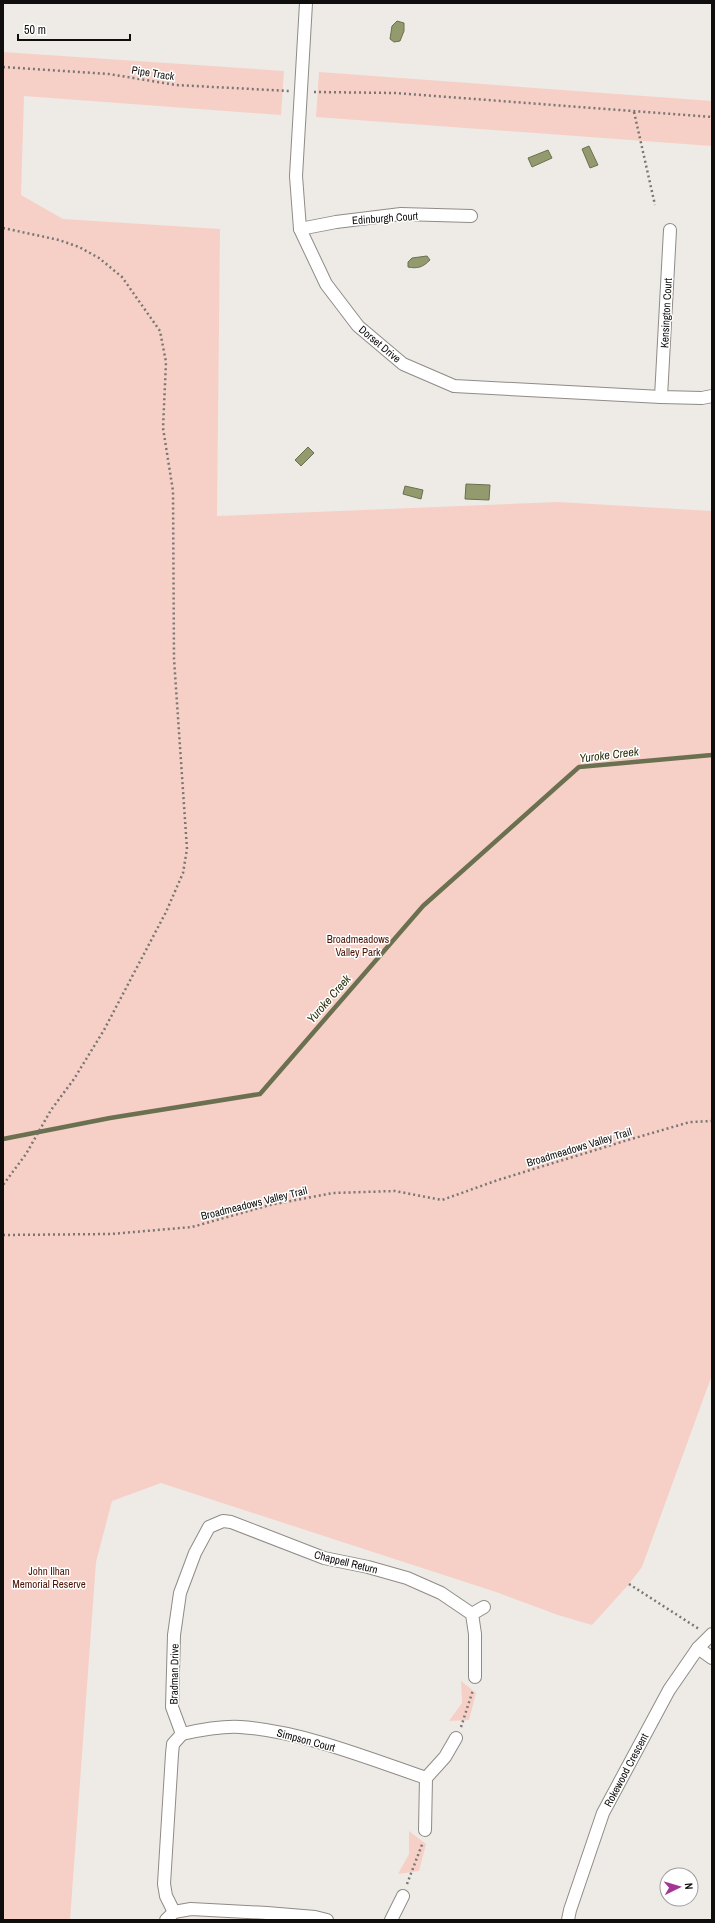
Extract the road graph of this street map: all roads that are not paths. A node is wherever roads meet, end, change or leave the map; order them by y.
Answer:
1 (306, 3) edge
2 (471, 216) dead end
3 (300, 230) junction
4 (670, 230) dead end
5 (712, 396) edge
6 (662, 397) junction
7 (215, 1523) joint
8 (484, 1607) dead end
9 (472, 1614) junction
10 (711, 1635) edge
11 (698, 1648) junction
12 (712, 1658) edge
13 (475, 1677) road end
14 (182, 1734) junction
15 (456, 1738) road end
16 (426, 1778) junction
17 (425, 1830) road end
18 (403, 1896) road end
19 (170, 1916) edge
20 (327, 1920) edge
21 (391, 1920) edge
22 (568, 1920) edge

1 - 3 street, Dorset Drive
2 - 3 street, Edinburgh Court
3 - 6 street, Dorset Drive
4 - 6 street, Kensington Court
5 - 6 street, Dorset Drive
7 - 9 street, Chappell Return
7 - 14 street, Bradman Drive
8 - 9 street
9 - 13 street
10 - 11 street, Rokewood Crescent
11 - 12 street
11 - 22 street, Rokewood Crescent
14 - 16 street, Simpson Court
14 - 19 street
15 - 16 street
16 - 17 street
18 - 21 street
19 - 20 street

